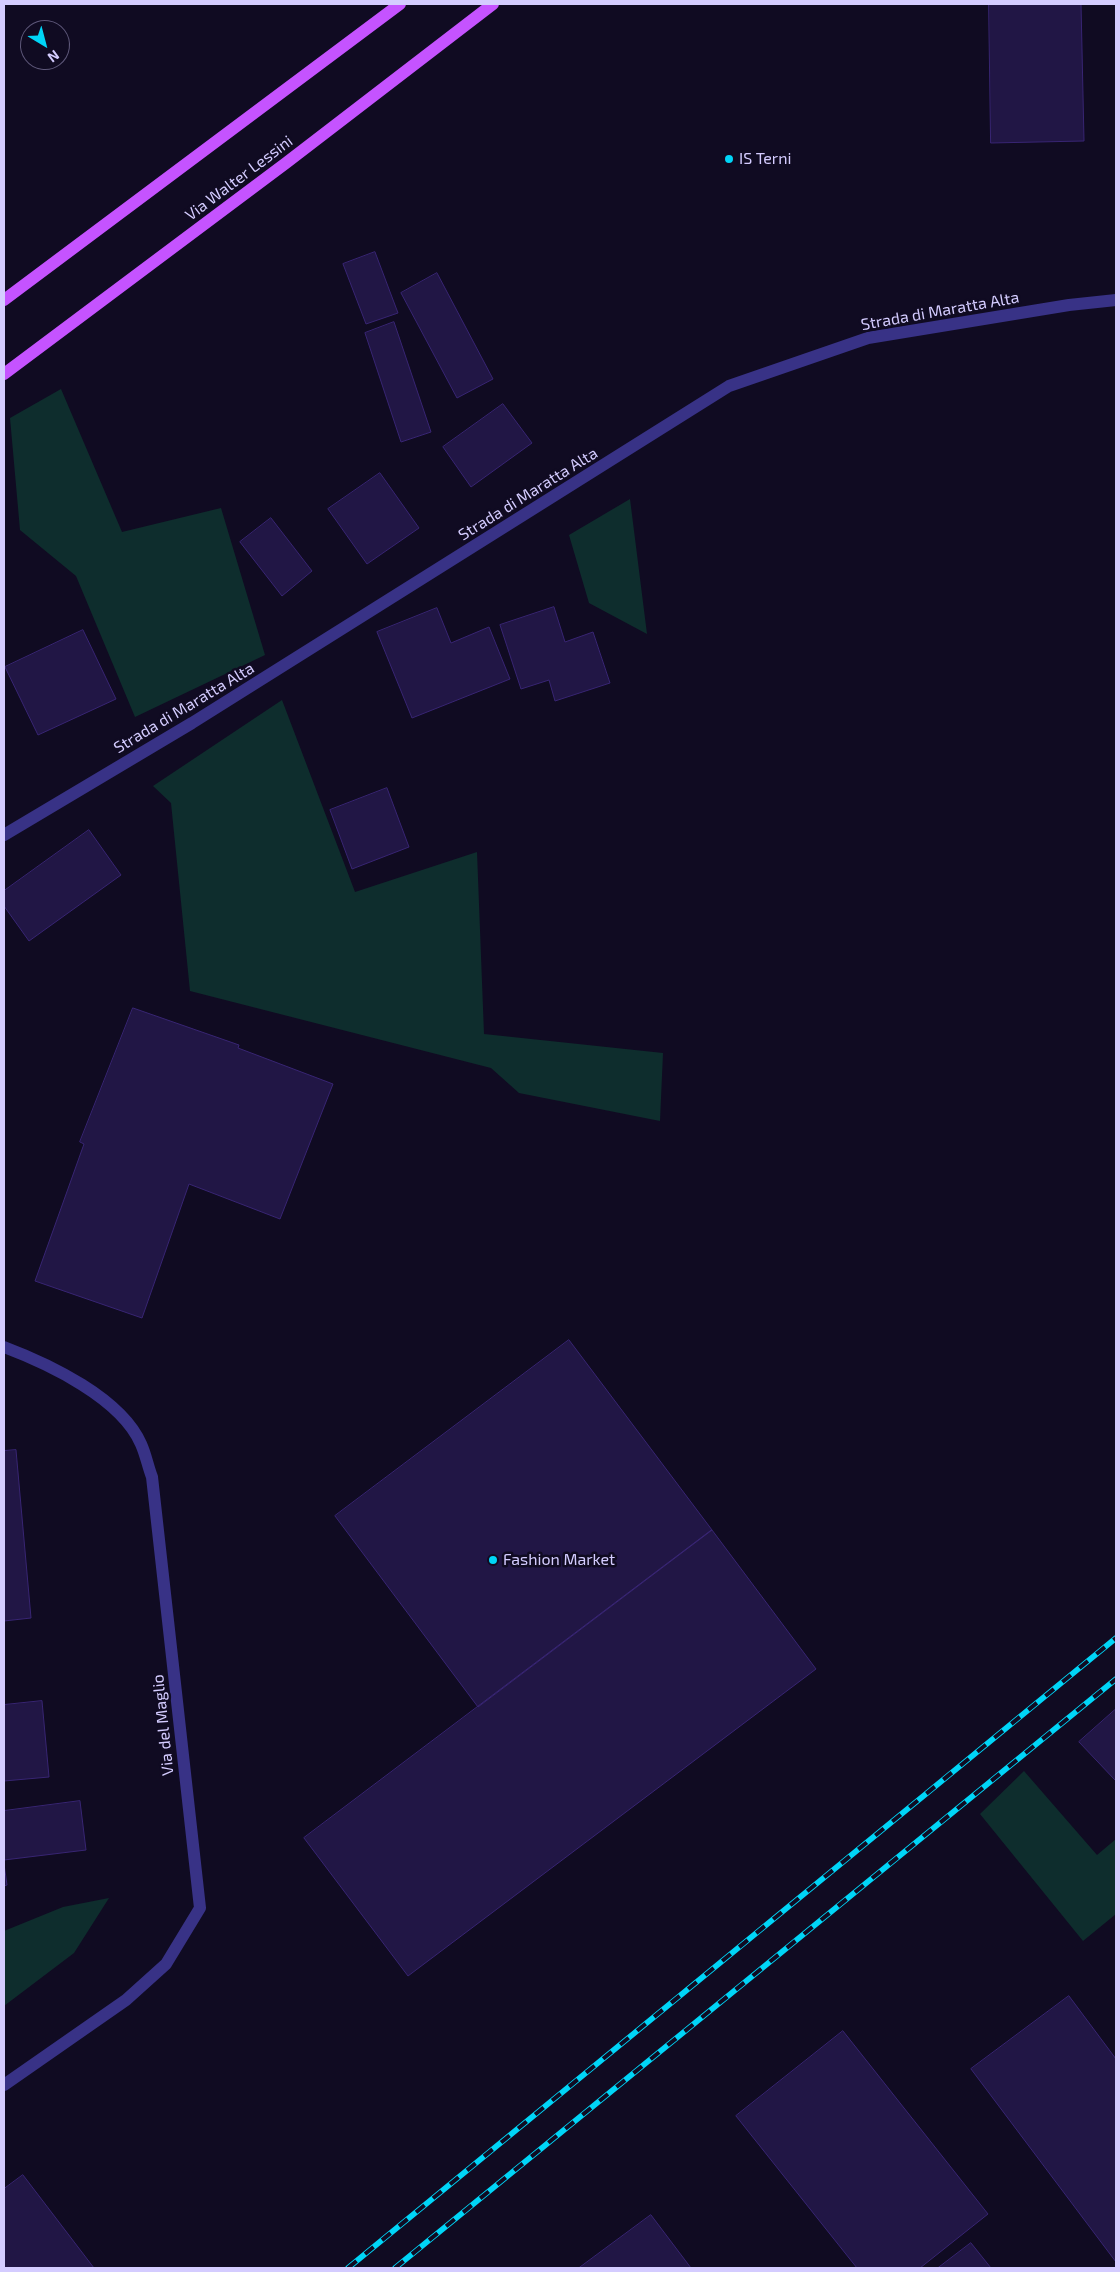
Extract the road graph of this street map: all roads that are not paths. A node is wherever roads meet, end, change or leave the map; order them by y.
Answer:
1 (400, 4) edge
2 (492, 4) edge
3 (4, 300) edge
4 (1116, 300) edge
5 (4, 374) edge
6 (4, 835) edge
7 (4, 1347) edge
8 (4, 2085) edge

1 - 3 main road
2 - 5 main road, Via Walter Lessini
4 - 6 street, Strada di Maratta Alta
7 - 8 street, Via del Maglio

